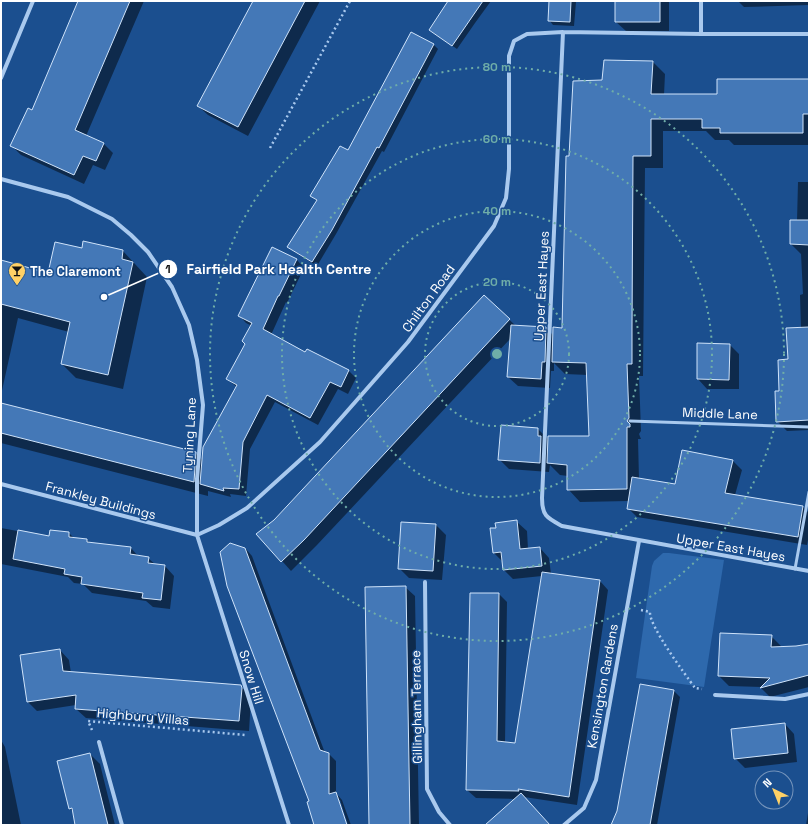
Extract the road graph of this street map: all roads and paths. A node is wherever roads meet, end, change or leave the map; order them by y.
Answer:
1 (34, 1) edge
2 (350, 1) edge
3 (701, 1) edge
4 (563, 32) junction
5 (701, 34) junction
6 (809, 34) edge
7 (1, 78) edge
8 (270, 148) dead end
9 (1, 179) edge
10 (630, 421) dead end
11 (809, 426) edge
12 (1, 484) edge
13 (809, 492) edge
14 (197, 535) junction
15 (639, 541) junction
16 (795, 569) junction
17 (809, 571) edge
18 (425, 582) dead end
19 (650, 612) dead end
20 (695, 688) dead end
21 (809, 694) edge
22 (715, 695) dead end
23 (259, 735) junction
24 (99, 742) joint
25 (122, 825) edge
26 (289, 825) edge
27 (450, 825) edge
28 (564, 825) edge

1 - 7 street
2 - 8 path
3 - 5 street
4 - 5 street
4 - 14 street, Chilton Road
4 - 15 street, Upper East Hayes
5 - 6 street
9 - 14 street, Tyning Lane
10 - 11 lane, Middle Lane
12 - 14 street, Frankley Buildings
13 - 16 lane
14 - 23 street, Snow Hill
15 - 16 street, Upper East Hayes
15 - 28 street, Kensington Gardens
16 - 17 street, Upper East Hayes
18 - 27 street, Gillingham Terrace
19 - 20 path
21 - 22 street
23 - 24 path, Highbury Villas
23 - 26 street, Snow Hill
24 - 25 street

